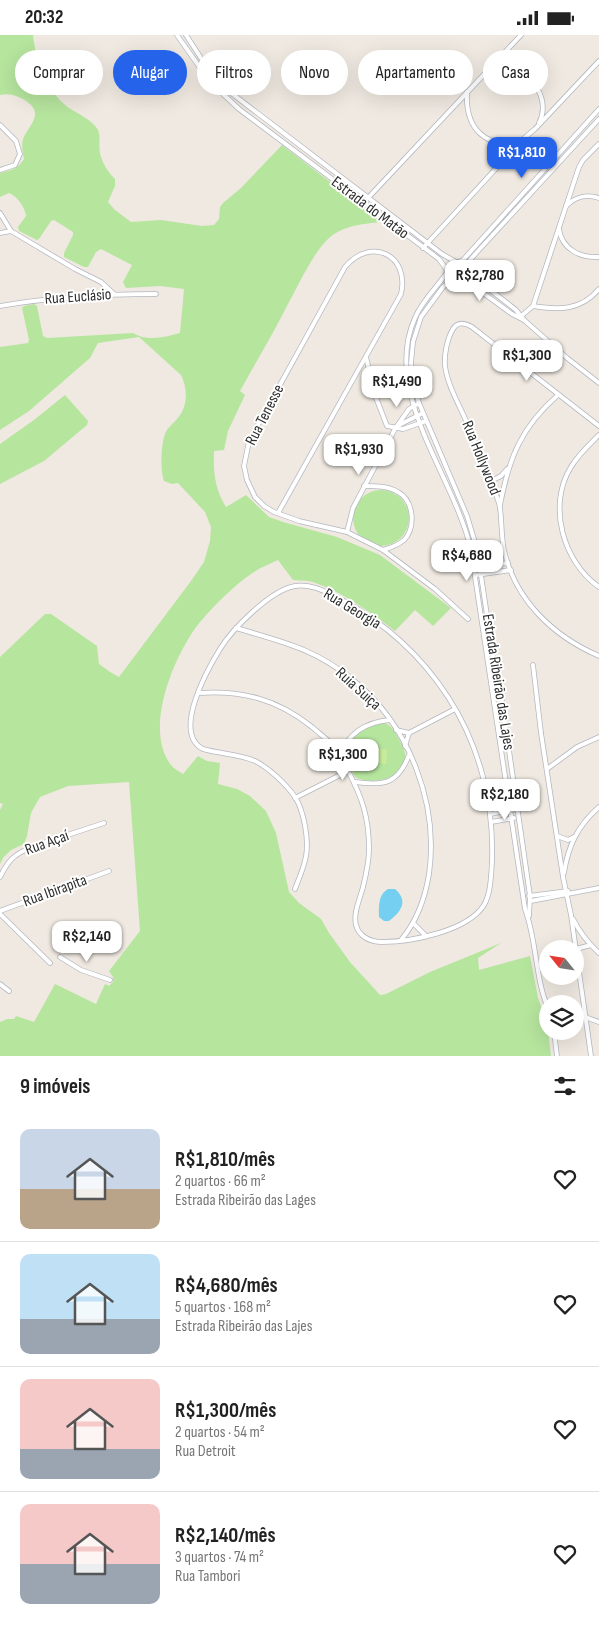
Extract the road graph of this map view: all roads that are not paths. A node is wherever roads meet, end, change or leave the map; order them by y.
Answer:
1 (177, 35) edge
2 (186, 35) edge
3 (521, 35) edge
4 (599, 61) edge
5 (482, 76) junction
6 (473, 86) edge
7 (464, 95) edge
8 (467, 95) edge
9 (599, 109) edge
10 (599, 119) edge
11 (0, 125) edge
12 (535, 129) junction
13 (523, 139) junction
14 (599, 144) edge
15 (0, 170) edge
16 (368, 197) junction
17 (599, 198) edge
18 (364, 202) junction
19 (565, 208) junction
20 (0, 213) edge
21 (558, 227) junction
22 (11, 231) junction
23 (0, 233) edge
24 (428, 243) junction
25 (423, 248) junction
26 (599, 257) edge
27 (456, 262) junction
28 (466, 268) junction
29 (449, 272) junction
30 (459, 279) junction
31 (599, 289) edge
32 (156, 293) dead end
33 (114, 294) junction
34 (0, 306) edge
35 (533, 306) junction
36 (520, 317) junction
37 (366, 357) junction
38 (599, 383) edge
39 (558, 395) junction
40 (419, 403) junction
41 (413, 405) junction
42 (423, 413) junction
43 (417, 416) junction
44 (426, 421) junction
45 (420, 424) junction
46 (599, 426) edge
47 (396, 428) junction
48 (599, 435) edge
49 (508, 467) junction
50 (491, 481) junction
51 (364, 486) junction
52 (500, 506) junction
53 (278, 513) junction
54 (347, 532) junction
55 (383, 550) junction
56 (508, 563) junction
57 (481, 565) junction
58 (474, 567) junction
59 (511, 570) junction
60 (482, 574) junction
61 (476, 575) junction
62 (599, 587) edge
63 (468, 619) dead end
64 (236, 628) junction
65 (599, 656) edge
66 (533, 665) dead end
67 (198, 693) junction
68 (455, 709) junction
69 (390, 720) junction
70 (396, 730) junction
71 (409, 733) junction
72 (599, 737) edge
73 (405, 746) junction
74 (340, 755) junction
75 (409, 755) junction
76 (404, 769) junction
77 (416, 769) junction
78 (548, 769) junction
79 (348, 771) junction
80 (355, 782) junction
81 (515, 793) junction
82 (509, 794) junction
83 (295, 798) junction
84 (510, 800) junction
85 (488, 803) junction
86 (599, 807) edge
87 (517, 809) junction
88 (511, 810) junction
89 (490, 814) junction
90 (519, 817) junction
91 (512, 818) junction
92 (491, 822) junction
93 (104, 823) dead end
94 (557, 836) junction
95 (574, 837) junction
96 (109, 871) dead end
97 (0, 877) edge
98 (563, 877) junction
99 (295, 889) dead end
100 (599, 889) edge
101 (566, 890) junction
102 (573, 893) junction
103 (567, 895) junction
104 (524, 897) junction
105 (530, 898) junction
106 (0, 912) edge
107 (571, 915) junction
108 (529, 918) junction
109 (414, 924) junction
110 (426, 936) junction
111 (402, 940) junction
112 (575, 940) edge
113 (591, 945) junction
114 (584, 947) edge
115 (599, 953) edge
116 (60, 957) dead end
117 (50, 963) dead end
118 (110, 980) dead end
119 (0, 984) edge
120 (581, 985) edge
121 (9, 991) dead end
122 (542, 995) edge
123 (585, 1017) junction
124 (599, 1022) edge
125 (555, 1040) edge
126 (557, 1056) edge
127 (591, 1056) edge

1 - 18 street, Estrada do Matão
2 - 16 street, Estrada do Matão
3 - 5 street
4 - 12 street
5 - 6 street
5 - 12 street
7 - 16 street
8 - 13 street
9 - 27 street
10 - 28 street
11 - 15 street
12 - 13 street
13 - 24 street
14 - 19 street
16 - 18 street
16 - 24 street, Estrada do Matão
17 - 19 street
18 - 25 street, Estrada do Matão
19 - 21 street
20 - 22 street
21 - 26 street
21 - 35 street
22 - 23 street
22 - 33 street
24 - 25 street
24 - 27 street, Estrada do Matão
25 - 29 street, Estrada do Matão
27 - 28 street
27 - 29 street
28 - 30 street
28 - 36 street
29 - 30 street, Estrada do Matão
29 - 41 street, Estrada Ribeirão das Lajes
30 - 36 street, Estrada do Matão
30 - 40 street, Estrada Ribeirão das Lajes
31 - 35 street
32 - 33 street, Rua Euclásio
33 - 34 street, Rua Euclásio
35 - 36 street
36 - 38 street
37 - 47 street
37 - 53 street
37 - 53 street, Rua Tenesse
39 - 46 street
39 - 49 street, Rua Hollywood
39 - 50 street, Rua Hollywood
40 - 41 street
40 - 42 street, Estrada Ribeirão das Lajes
41 - 43 street, Estrada Ribeirão das Lajes
41 - 47 street
42 - 43 street
42 - 44 street, Estrada Ribeirão das Lajes
43 - 45 street, Estrada Ribeirão das Lajes
43 - 47 street
44 - 45 street
44 - 57 street, Estrada Ribeirão das Lajes
45 - 47 street
45 - 58 street, Estrada Ribeirão das Lajes
47 - 51 street
48 - 62 street
49 - 50 street
49 - 52 street, Rua Hollywood
50 - 52 street, Rua Hollywood
51 - 54 street
51 - 55 street
52 - 56 street, Rua Hollywood
53 - 54 street, Rua Tenesse
54 - 55 street, Rua Tenesse
55 - 63 street, Rua Tenesse
56 - 57 street
56 - 59 street, Rua Hollywood
57 - 58 street
57 - 60 street, Estrada Ribeirão das Lajes
58 - 61 street, Estrada Ribeirão das Lajes
59 - 60 street
59 - 65 street, Rua Hollywood
60 - 61 street
60 - 81 street, Estrada Ribeirão das Lajes
61 - 82 street, Estrada Ribeirão das Lajes
64 - 67 street, Rua Georgia
64 - 68 street, Rua Georgia
64 - 69 street, Ruia Suiça
66 - 78 street
67 - 74 street
67 - 83 street, Rua Georgia
68 - 71 street
68 - 85 street, Rua Georgia
69 - 70 street, Ruia Suiça
69 - 74 street
70 - 71 street
70 - 73 street, Ruia Suiça
71 - 73 street
72 - 78 street
73 - 75 street, Ruia Suiça
74 - 79 street
75 - 76 street
75 - 77 street, Ruia Suiça
76 - 77 street
76 - 80 street
77 - 109 street, Ruia Suiça
78 - 94 street
79 - 80 street
79 - 83 street
80 - 111 street, Rua Georgia
81 - 82 street
81 - 87 street, Estrada Ribeirão das Lajes
82 - 84 street, Estrada Ribeirão das Lajes
83 - 99 street, Rua Georgia
84 - 85 street
84 - 88 street, Estrada Ribeirão das Lajes
85 - 89 street, Rua Georgia
86 - 95 street
87 - 88 street
87 - 90 street, Estrada Ribeirão das Lajes
88 - 89 street
88 - 91 street, Estrada Ribeirão das Lajes
89 - 92 street, Rua Georgia
90 - 91 street
90 - 105 street, Estrada Ribeirão das Lajes
91 - 92 street
91 - 104 street, Estrada Ribeirão das Lajes
92 - 110 street, Rua Georgia
93 - 97 street, Rua Açaí
94 - 95 street
94 - 98 street
95 - 98 street
96 - 106 street, Rua Ibirapita
98 - 101 street
100 - 102 street
101 - 102 street
101 - 103 street
101 - 105 street
102 - 103 street
103 - 105 street
103 - 107 street
104 - 105 street
104 - 108 street, Estrada Ribeirão das Lajes
105 - 108 street, Estrada Ribeirão das Lajes
106 - 117 street
107 - 112 street
107 - 113 street
108 - 122 street
109 - 110 street
109 - 111 street, Ruia Suiça
110 - 111 street, Rua Georgia
113 - 114 street
113 - 115 street
116 - 118 street
119 - 121 street
120 - 123 street
123 - 124 street
123 - 127 street
125 - 126 street

